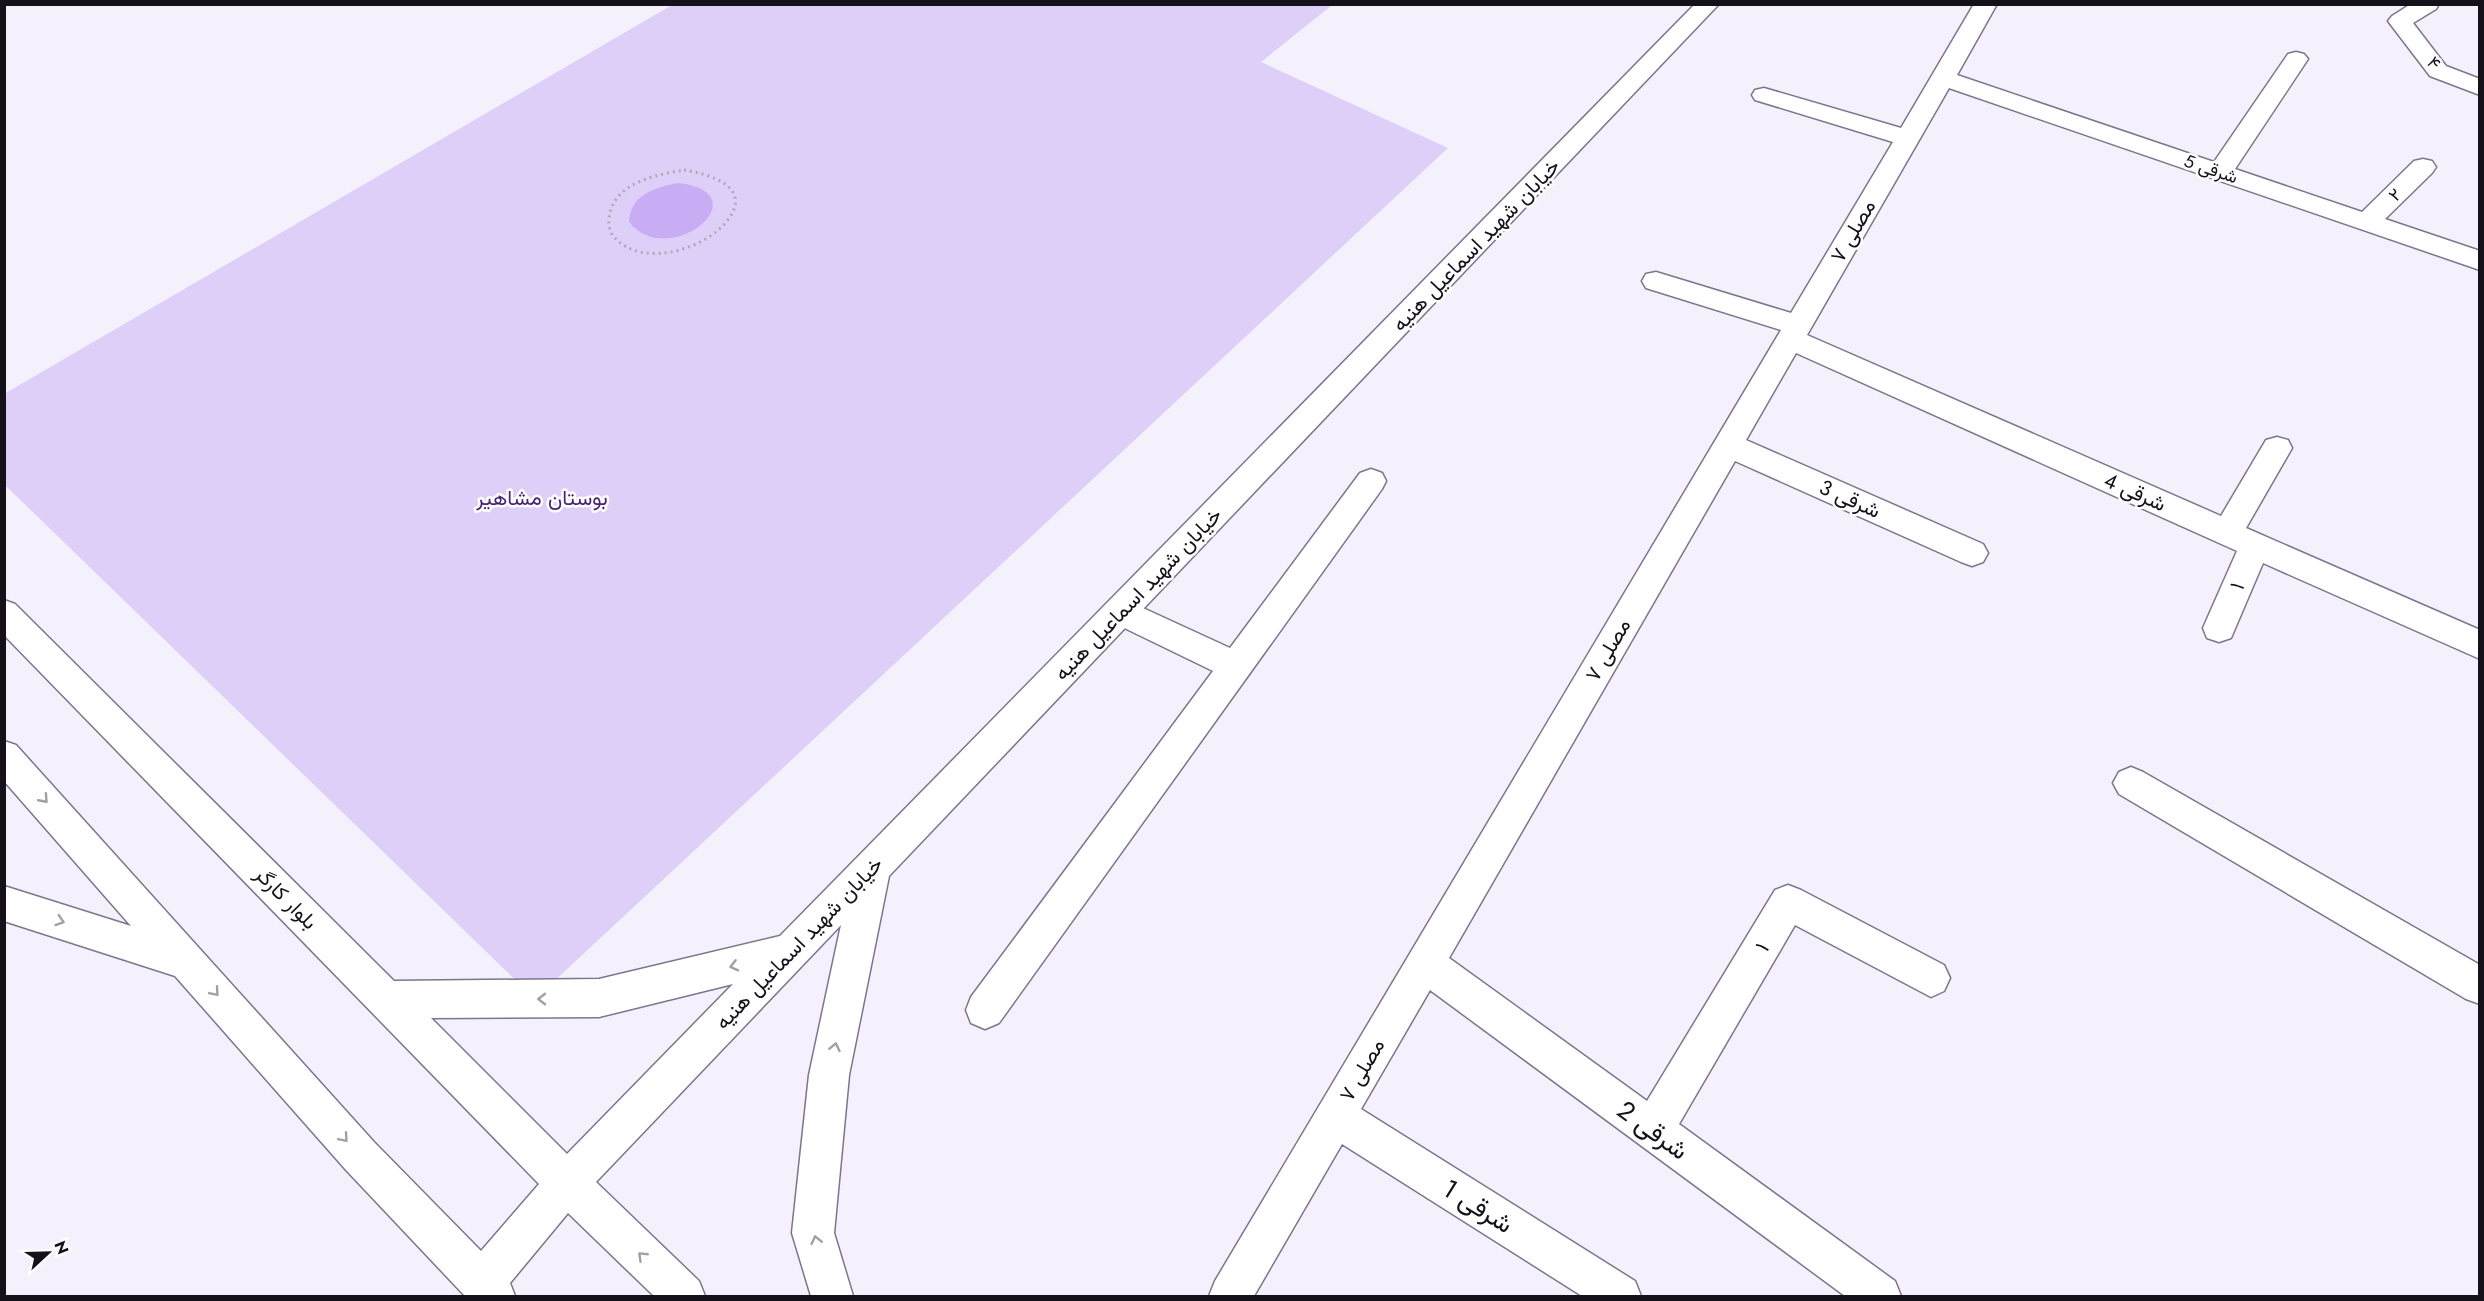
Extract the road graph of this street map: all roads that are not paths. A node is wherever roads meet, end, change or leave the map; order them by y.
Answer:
1 (1708, 4) edge
2 (1986, 4) edge
3 (2428, 4) edge
4 (2296, 59) dead end
5 (1943, 78) junction
6 (2480, 88) edge
7 (1764, 95) dead end
8 (1908, 138) junction
9 (2423, 167) dead end
10 (2220, 172) junction
11 (2367, 222) junction
12 (2480, 261) edge
13 (1656, 281) dead end
14 (1794, 332) junction
15 (1728, 445) junction
16 (2277, 448) dead end
17 (1371, 481) dead end
18 (2241, 539) junction
19 (1972, 553) dead end
20 (1121, 612) junction
21 (4, 613) edge
22 (2219, 628) dead end
23 (2480, 645) edge
24 (1236, 666) junction
25 (4, 756) edge
26 (2131, 783) dead end
27 (872, 868) junction
28 (4, 903) edge
29 (790, 952) junction
30 (189, 963) junction
31 (1425, 963) junction
32 (1931, 978) dead end
33 (2480, 986) edge
34 (387, 1000) junction
35 (985, 1010) dead end
36 (1335, 1116) junction
37 (1653, 1130) junction
38 (567, 1183) junction
39 (487, 1290) edge
40 (684, 1296) edge
41 (832, 1296) edge
42 (1230, 1296) edge
43 (1620, 1296) edge
44 (1880, 1296) edge

1 - 20 street, خیابان شهید اسماعیل هنیه
2 - 5 street, مصلی ۷
3 - 6 street, ۴
4 - 10 street
5 - 8 street, مصلی ۷
5 - 10 street, شرقی 5
7 - 8 street
8 - 14 street, مصلی ۷
9 - 11 street, ۲
10 - 11 street, شرقی 5
11 - 12 street, شرقی 5
13 - 14 street, شرقی 4
14 - 15 street, مصلی ۷
14 - 18 street, شرقی 4
15 - 19 street, شرقی 3
15 - 31 street, مصلی ۷
16 - 18 street, ۱
17 - 24 street
18 - 22 street, ۱
18 - 23 street, شرقی 4
20 - 24 street
20 - 27 street, خیابان شهید اسماعیل هنیه
21 - 34 street, بلوار کارگر
24 - 35 street
25 -> 30 street
26 - 33 street
27 - 29 street, خیابان شهید اسماعیل هنیه
41 -> 27 street
28 -> 30 street
29 -> 34 street
29 - 38 street, خیابان شهید اسماعیل هنیه
30 -> 39 street
31 - 36 street, مصلی ۷
31 - 37 street, شرقی 2
32 - 37 street, ۱
34 - 38 street, بلوار کارگر
36 - 42 street, مصلی ۷
36 - 43 street, شرقی 1
37 - 44 street, شرقی 2
38 - 39 street
40 -> 38 street, بلوار کارگر

